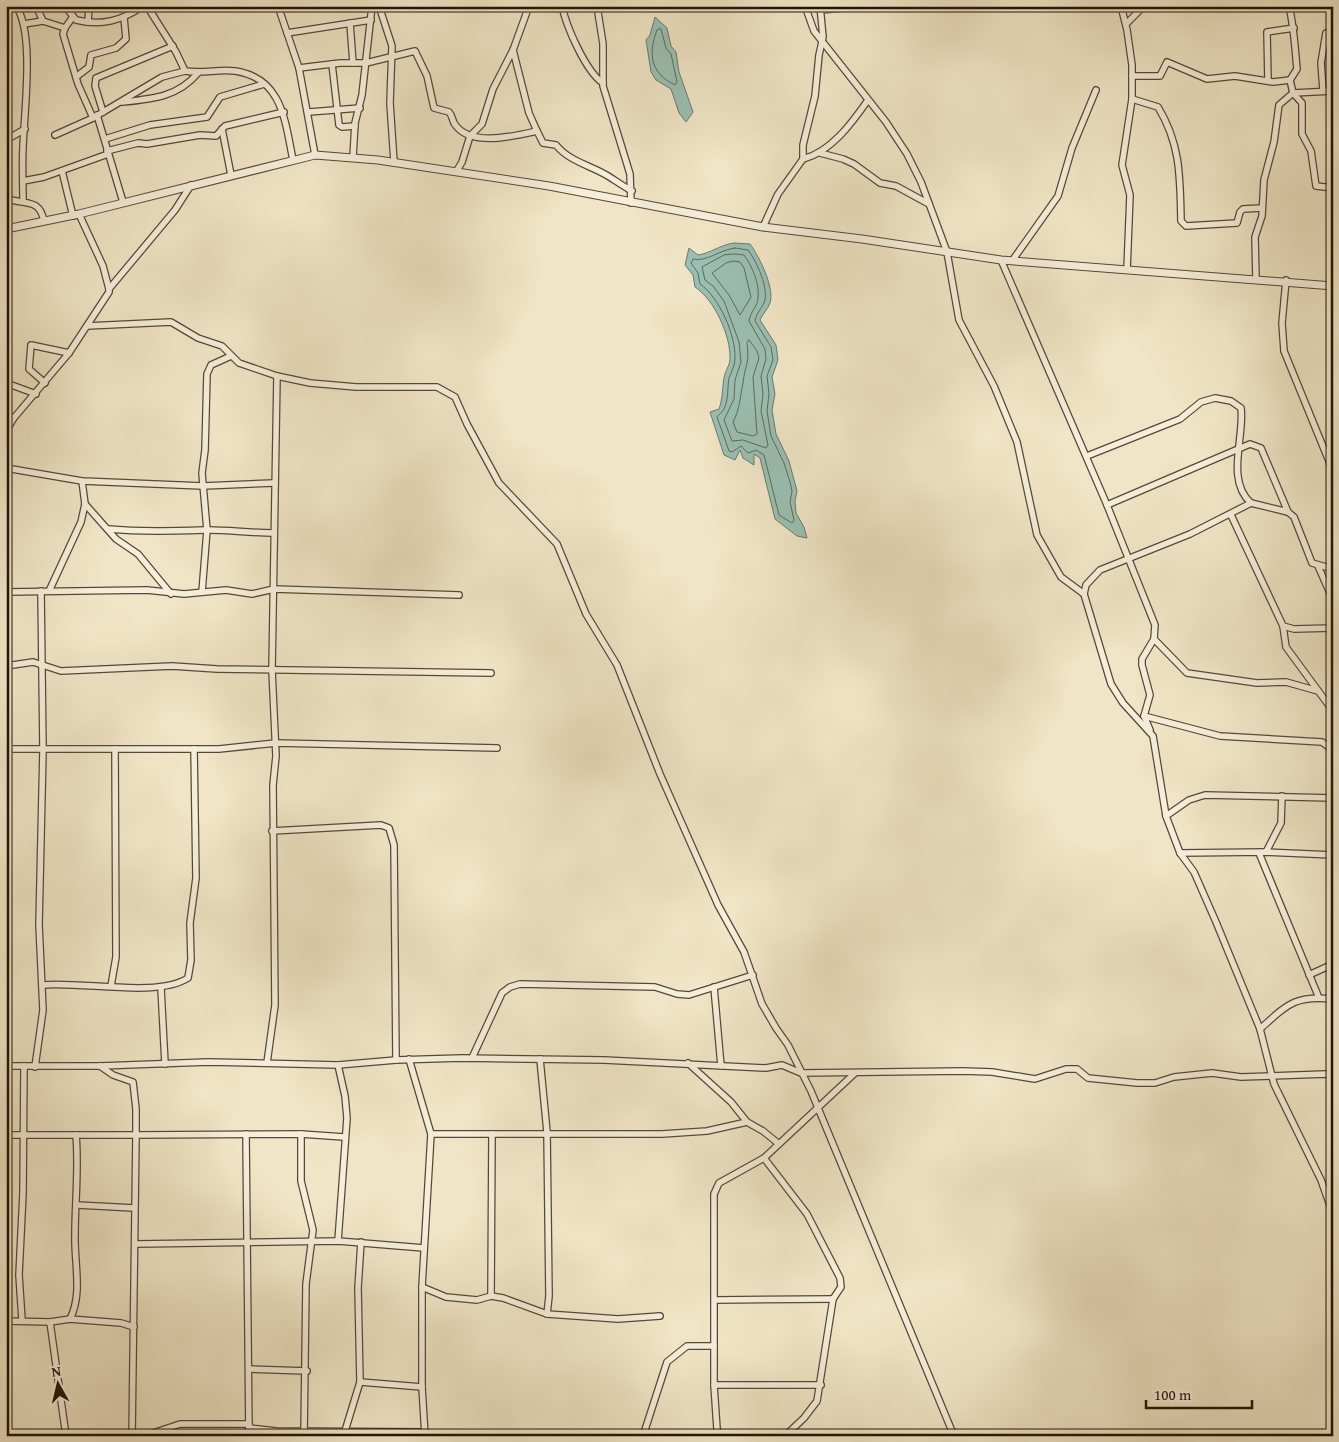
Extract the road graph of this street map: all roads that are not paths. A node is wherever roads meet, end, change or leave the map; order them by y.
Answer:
1 (16, 6) edge
2 (36, 6) edge
3 (65, 6) edge
4 (89, 6) edge
5 (145, 6) edge
6 (278, 6) edge
7 (372, 6) edge
8 (379, 6) edge
9 (529, 6) edge
10 (562, 6) edge
11 (597, 6) edge
12 (805, 6) edge
13 (869, 6) edge
14 (1121, 6) edge
15 (1144, 6) edge
16 (1289, 6) edge
17 (820, 8) edge
18 (72, 18) junction
19 (124, 18) junction
20 (371, 20) junction
21 (43, 21) junction
22 (88, 22) junction
23 (350, 23) junction
24 (24, 24) junction
25 (1126, 24) junction
26 (65, 28) junction
27 (1294, 28) junction
28 (1333, 32) edge
29 (287, 33) junction
30 (822, 40) junction
31 (173, 46) junction
32 (513, 50) junction
33 (392, 56) junction
34 (353, 63) junction
35 (366, 63) junction
36 (332, 64) junction
37 (299, 68) junction
38 (185, 71) junction
39 (198, 73) junction
40 (76, 76) junction
41 (1132, 76) junction
42 (1290, 80) junction
43 (1268, 81) junction
44 (603, 83) junction
45 (264, 84) junction
46 (1096, 90) dead end
47 (1323, 90) junction
48 (1333, 91) edge
49 (1293, 93) junction
50 (1132, 99) junction
51 (868, 100) junction
52 (117, 103) junction
53 (360, 108) junction
54 (337, 109) junction
55 (284, 112) junction
56 (308, 112) junction
57 (98, 115) junction
58 (355, 126) junction
59 (25, 129) junction
60 (222, 129) junction
61 (537, 131) junction
62 (55, 135) dead end
63 (470, 136) junction
64 (105, 139) junction
65 (6, 140) edge
66 (108, 152) junction
67 (820, 154) junction
68 (315, 156) junction
69 (353, 157) junction
70 (803, 159) junction
71 (293, 160) junction
72 (394, 162) junction
73 (62, 171) junction
74 (456, 172) junction
75 (231, 175) junction
76 (24, 182) junction
77 (191, 185) junction
78 (1333, 188) edge
79 (632, 191) junction
80 (6, 198) edge
81 (23, 201) junction
82 (124, 202) junction
83 (631, 203) junction
84 (929, 204) junction
85 (1262, 208) junction
86 (76, 215) junction
87 (44, 221) junction
88 (763, 227) junction
89 (6, 229) edge
90 (947, 252) junction
91 (1001, 260) junction
92 (1012, 261) junction
93 (1127, 270) junction
94 (1256, 278) junction
95 (1286, 280) junction
96 (1333, 286) edge
97 (109, 289) junction
98 (87, 326) junction
99 (69, 353) junction
100 (231, 356) junction
101 (277, 376) junction
102 (6, 383) edge
103 (45, 383) junction
104 (36, 394) junction
105 (6, 413) edge
106 (13, 420) junction
107 (6, 432) edge
108 (1238, 450) junction
109 (1086, 456) junction
110 (6, 468) edge
111 (1333, 471) edge
112 (82, 482) junction
113 (274, 483) junction
114 (203, 486) junction
115 (1251, 503) junction
116 (85, 504) junction
117 (1107, 505) junction
118 (1288, 512) junction
119 (1231, 515) junction
120 (108, 529) junction
121 (207, 530) junction
122 (273, 533) junction
123 (1130, 558) junction
124 (1318, 566) junction
125 (1333, 569) edge
126 (274, 589) junction
127 (7, 590) edge
128 (50, 590) junction
129 (41, 591) junction
130 (202, 592) junction
131 (171, 594) junction
132 (1084, 594) junction
133 (459, 595) dead end
134 (1333, 600) edge
135 (1283, 626) junction
136 (1333, 628) edge
137 (1154, 639) junction
138 (41, 665) junction
139 (6, 666) edge
140 (272, 670) junction
141 (491, 673) dead end
142 (1318, 691) junction
143 (1333, 711) edge
144 (1144, 716) junction
145 (1152, 736) junction
146 (276, 743) junction
147 (497, 748) dead end
148 (6, 749) edge
149 (115, 749) junction
150 (194, 749) junction
151 (43, 750) junction
152 (1333, 750) edge
153 (1333, 794) edge
154 (1282, 796) junction
155 (1329, 798) edge
156 (1166, 816) junction
157 (272, 831) junction
158 (1266, 852) junction
159 (1180, 853) junction
160 (1258, 853) junction
161 (1333, 855) edge
162 (1333, 964) edge
163 (752, 975) junction
164 (1309, 975) junction
165 (42, 985) junction
166 (111, 986) junction
167 (714, 987) junction
168 (161, 988) junction
169 (1319, 998) junction
170 (1333, 999) edge
171 (1260, 1029) junction
172 (472, 1058) junction
173 (409, 1059) junction
174 (540, 1059) junction
175 (396, 1060) junction
176 (688, 1063) junction
177 (165, 1064) junction
178 (267, 1064) junction
179 (338, 1065) junction
180 (6, 1066) edge
181 (24, 1066) junction
182 (35, 1066) junction
183 (100, 1066) junction
184 (721, 1066) junction
185 (801, 1072) junction
186 (855, 1073) junction
187 (1271, 1075) junction
188 (1333, 1076) edge
189 (817, 1107) junction
190 (747, 1122) junction
191 (547, 1132) junction
192 (23, 1134) junction
193 (246, 1134) junction
194 (301, 1134) junction
195 (431, 1134) junction
196 (492, 1134) junction
197 (6, 1135) edge
198 (76, 1135) junction
199 (136, 1135) junction
200 (344, 1137) junction
201 (779, 1144) junction
202 (764, 1158) junction
203 (77, 1205) junction
204 (134, 1208) junction
205 (1333, 1214) edge
206 (338, 1241) junction
207 (248, 1242) junction
208 (310, 1242) junction
209 (361, 1242) junction
210 (136, 1244) junction
211 (424, 1248) junction
212 (422, 1287) junction
213 (491, 1296) junction
214 (833, 1299) junction
215 (715, 1300) junction
216 (547, 1314) junction
217 (660, 1316) dead end
218 (70, 1319) junction
219 (22, 1320) junction
220 (6, 1321) edge
221 (50, 1322) junction
222 (134, 1327) junction
223 (714, 1346) junction
224 (250, 1369) junction
225 (306, 1371) junction
226 (360, 1382) junction
227 (714, 1385) junction
228 (821, 1385) junction
229 (422, 1387) junction
230 (249, 1426) junction
231 (345, 1431) junction
232 (304, 1433) edge
233 (357, 1434) edge
234 (425, 1434) edge
235 (66, 1436) edge
236 (132, 1436) edge
237 (144, 1436) edge
238 (249, 1436) edge
239 (643, 1436) edge
240 (720, 1436) edge
241 (785, 1436) edge
242 (954, 1436) edge

1 - 24 street
2 - 21 street
3 - 18 street
4 - 22 street
5 - 19 street
5 - 31 street
6 - 29 street
7 - 20 street
8 - 33 street
9 - 32 street
10 - 44 street
11 - 44 street
12 - 30 street
13 - 17 street
14 - 25 street
15 - 25 street
16 - 27 street
17 - 30 street
18 - 22 street
18 - 26 street
19 - 22 street
19 - 40 street
20 - 23 street
20 - 35 street
21 - 24 street
21 - 26 street
23 - 29 street
23 - 34 street
24 - 59 street
25 - 41 street
26 - 40 street
27 - 42 street
27 - 43 street
28 - 47 street
29 - 37 street
30 - 51 street
30 - 70 street
31 - 38 street
31 - 57 street
32 - 61 street
32 - 63 street
33 - 35 street
33 - 63 street
33 - 72 street
34 - 35 street
34 - 36 street
35 - 53 street
36 - 37 street
36 - 54 street
37 - 56 street
38 - 39 street
38 - 52 street
39 - 45 street
39 - 52 street
40 - 57 street
41 - 43 street
41 - 50 street
42 - 43 street
42 - 49 street
44 - 79 street
45 - 55 street
45 - 64 street
46 - 92 street
47 - 48 street
47 - 49 street
49 - 78 street
49 - 85 street
50 - 85 street
50 - 93 street
51 - 67 street
51 - 84 street
52 - 57 street
53 - 54 street
53 - 58 street
54 - 56 street
54 - 58 street
55 - 60 street
55 - 71 street
56 - 68 street
57 - 62 street
57 - 64 street
58 - 69 street
59 - 65 street
59 - 76 street
60 - 66 street
60 - 75 street
61 - 63 street
61 - 79 street
63 - 74 street
64 - 66 street
66 - 73 street
66 - 82 street
67 - 70 street
67 - 84 street
68 - 69 street
68 - 71 street
69 - 72 street
70 - 88 street
71 - 75 street
72 - 74 street
73 - 76 street
73 - 86 street
74 - 83 street
75 - 77 street
76 - 81 street
77 - 82 street
77 - 97 street
79 - 83 street
80 - 81 street
81 - 87 street
82 - 86 street
83 - 88 street
84 - 90 street
85 - 94 street
86 - 87 street
86 - 97 street
87 - 89 street
88 - 90 street
90 - 91 street
90 - 132 street
91 - 92 street
91 - 109 street
92 - 93 street
93 - 94 street
94 - 95 street
95 - 96 street
95 - 111 street
97 - 98 street
98 - 99 street
98 - 100 street
99 - 103 street
99 - 103 street
100 - 101 street
100 - 114 street
101 - 113 street
101 - 163 street
102 - 104 street
103 - 104 street
104 - 106 street
105 - 106 street
106 - 107 street
108 - 109 street
108 - 115 street
108 - 117 street
108 - 118 street
109 - 117 street
110 - 112 street
112 - 114 street
112 - 116 street
113 - 114 street
113 - 122 street
114 - 121 street
115 - 118 street
115 - 119 street
116 - 120 street
116 - 128 street
117 - 123 street
118 - 124 street
119 - 123 street
119 - 135 street
120 - 121 street
120 - 131 street
121 - 122 street
121 - 130 street
122 - 126 street
123 - 132 street
123 - 137 street
124 - 125 street
124 - 134 street
126 - 130 street
126 - 133 street
126 - 140 street
127 - 129 street
128 - 129 street
128 - 131 street
129 - 138 street
130 - 131 street
132 - 145 street
135 - 136 street
135 - 142 street
137 - 142 street
137 - 144 street
138 - 139 street
138 - 140 street
138 - 151 street
140 - 141 street
140 - 146 street
142 - 143 street
144 - 145 street
144 - 152 street
145 - 156 street
146 - 147 street
146 - 150 street
146 - 157 street
148 - 151 street
149 - 150 street
149 - 151 street
149 - 166 street
150 - 168 street
151 - 165 street
153 - 155 street
154 - 155 street
154 - 156 street
154 - 158 street
156 - 159 street
157 - 175 street
157 - 178 street
158 - 160 street
158 - 161 street
159 - 160 street
159 - 171 street
160 - 164 street
162 - 164 street
163 - 167 street
163 - 185 street
164 - 169 street
165 - 166 street
165 - 182 street
166 - 168 street
167 - 172 street
167 - 184 street
168 - 177 street
169 - 170 street
169 - 171 street
171 - 187 street
172 - 173 street
172 - 174 street
173 - 175 street
173 - 195 street
174 - 176 street
174 - 191 street
175 - 179 street
176 - 184 street
176 - 190 street
177 - 178 street
177 - 183 street
178 - 179 street
179 - 200 street
180 - 181 street
181 - 182 street
181 - 192 street
182 - 183 street
183 - 199 street
184 - 185 street
185 - 186 street
185 - 189 street
186 - 187 street
186 - 189 street
187 - 188 street
187 - 205 street
189 - 201 street
189 - 242 street
190 - 191 street
190 - 201 street
191 - 196 street
191 - 216 street
192 - 197 street
192 - 198 street
192 - 219 street
193 - 194 street
193 - 199 street
193 - 207 street
194 - 200 street
194 - 208 street
195 - 196 street
195 - 211 street
196 - 213 street
198 - 199 street
198 - 203 street
199 - 204 street
200 - 206 street
201 - 202 street
202 - 214 street
202 - 215 street
203 - 204 street
203 - 218 street
204 - 210 street
206 - 208 street
206 - 209 street
207 - 208 street
207 - 210 street
207 - 224 street
208 - 225 street
209 - 211 street
209 - 226 street
210 - 222 street
211 - 212 street
212 - 213 street
212 - 229 street
213 - 216 street
214 - 215 street
214 - 228 street
215 - 223 street
216 - 217 street
218 - 221 street
218 - 222 street
219 - 220 street
219 - 221 street
221 - 235 street
222 - 236 street
223 - 227 street
223 - 239 street
224 - 225 street
224 - 230 street
225 - 232 street
226 - 229 street
226 - 231 street
227 - 228 street
227 - 240 street
228 - 241 street
229 - 234 street
230 - 232 street
230 - 237 street
230 - 238 street
231 - 232 street
231 - 233 street
233 - 234 street

